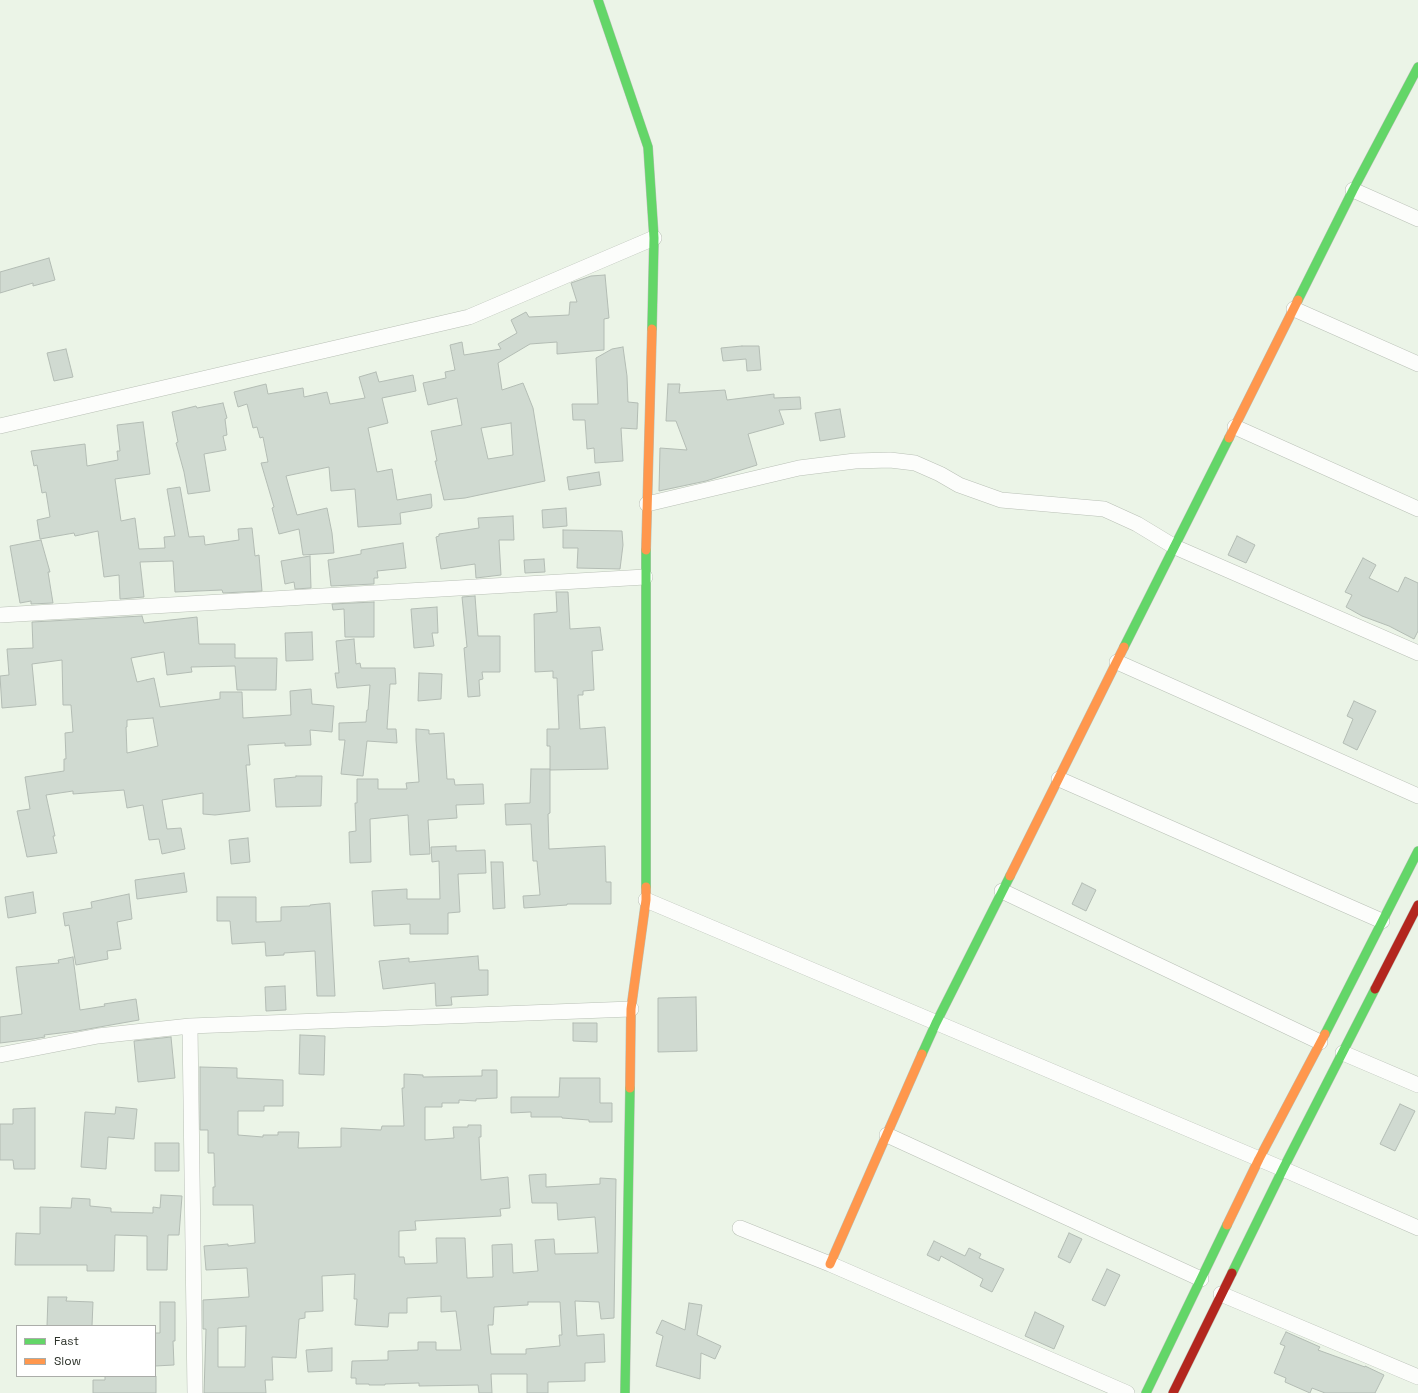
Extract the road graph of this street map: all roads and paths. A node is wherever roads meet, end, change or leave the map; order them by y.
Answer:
1 (598, 0) edge
2 (1417, 70) edge
3 (1353, 190) junction
4 (1418, 219) edge
5 (654, 238) junction
6 (1294, 309) junction
7 (1418, 364) edge
8 (0, 426) edge
9 (1235, 427) junction
10 (646, 504) junction
11 (1418, 509) edge
12 (1175, 546) junction
13 (645, 577) junction
14 (0, 615) edge
15 (1418, 653) edge
16 (1117, 662) junction
17 (1058, 779) junction
18 (1418, 796) edge
19 (1418, 851) edge
20 (1002, 891) junction
21 (646, 900) junction
22 (1418, 906) edge
23 (1382, 921) junction
24 (1412, 933) edge
25 (631, 1009) junction
26 (936, 1023) junction
27 (190, 1026) junction
28 (1320, 1042) junction
29 (1343, 1053) junction
30 (0, 1055) edge
31 (1418, 1085) edge
32 (887, 1135) junction
33 (1259, 1159) junction
34 (1284, 1169) junction
35 (740, 1228) dead end
36 (1418, 1228) edge
37 (830, 1264) junction
38 (1201, 1279) junction
39 (1221, 1294) junction
40 (1418, 1377) edge
41 (195, 1393) edge
42 (625, 1393) edge
43 (1127, 1393) edge
44 (1146, 1393) edge
45 (1173, 1393) edge

1 - 5 street
2 - 3 street
3 - 4 street
3 - 6 street
5 - 8 street
5 - 10 street
6 - 7 street
6 - 9 street
9 - 11 street
9 - 12 street
10 - 12 street
10 - 13 street
12 - 15 street
12 - 16 street
13 - 14 street
13 - 21 street
16 - 17 street
16 - 18 street
17 - 20 street
17 - 23 street
19 - 23 street
20 - 26 street
20 - 28 street
21 - 25 street
21 - 26 street
22 - 24 street
23 - 28 street
24 - 29 street
25 - 27 street
25 - 42 street
26 - 32 street
26 - 33 street
27 - 30 street
27 - 41 street
28 - 33 street
29 - 31 street
29 - 34 street
32 - 37 street
32 - 38 street
33 - 34 street
33 - 38 street
34 - 36 street
34 - 39 street
35 - 37 street
37 - 43 street
38 - 44 street
39 - 40 street
39 - 45 street

